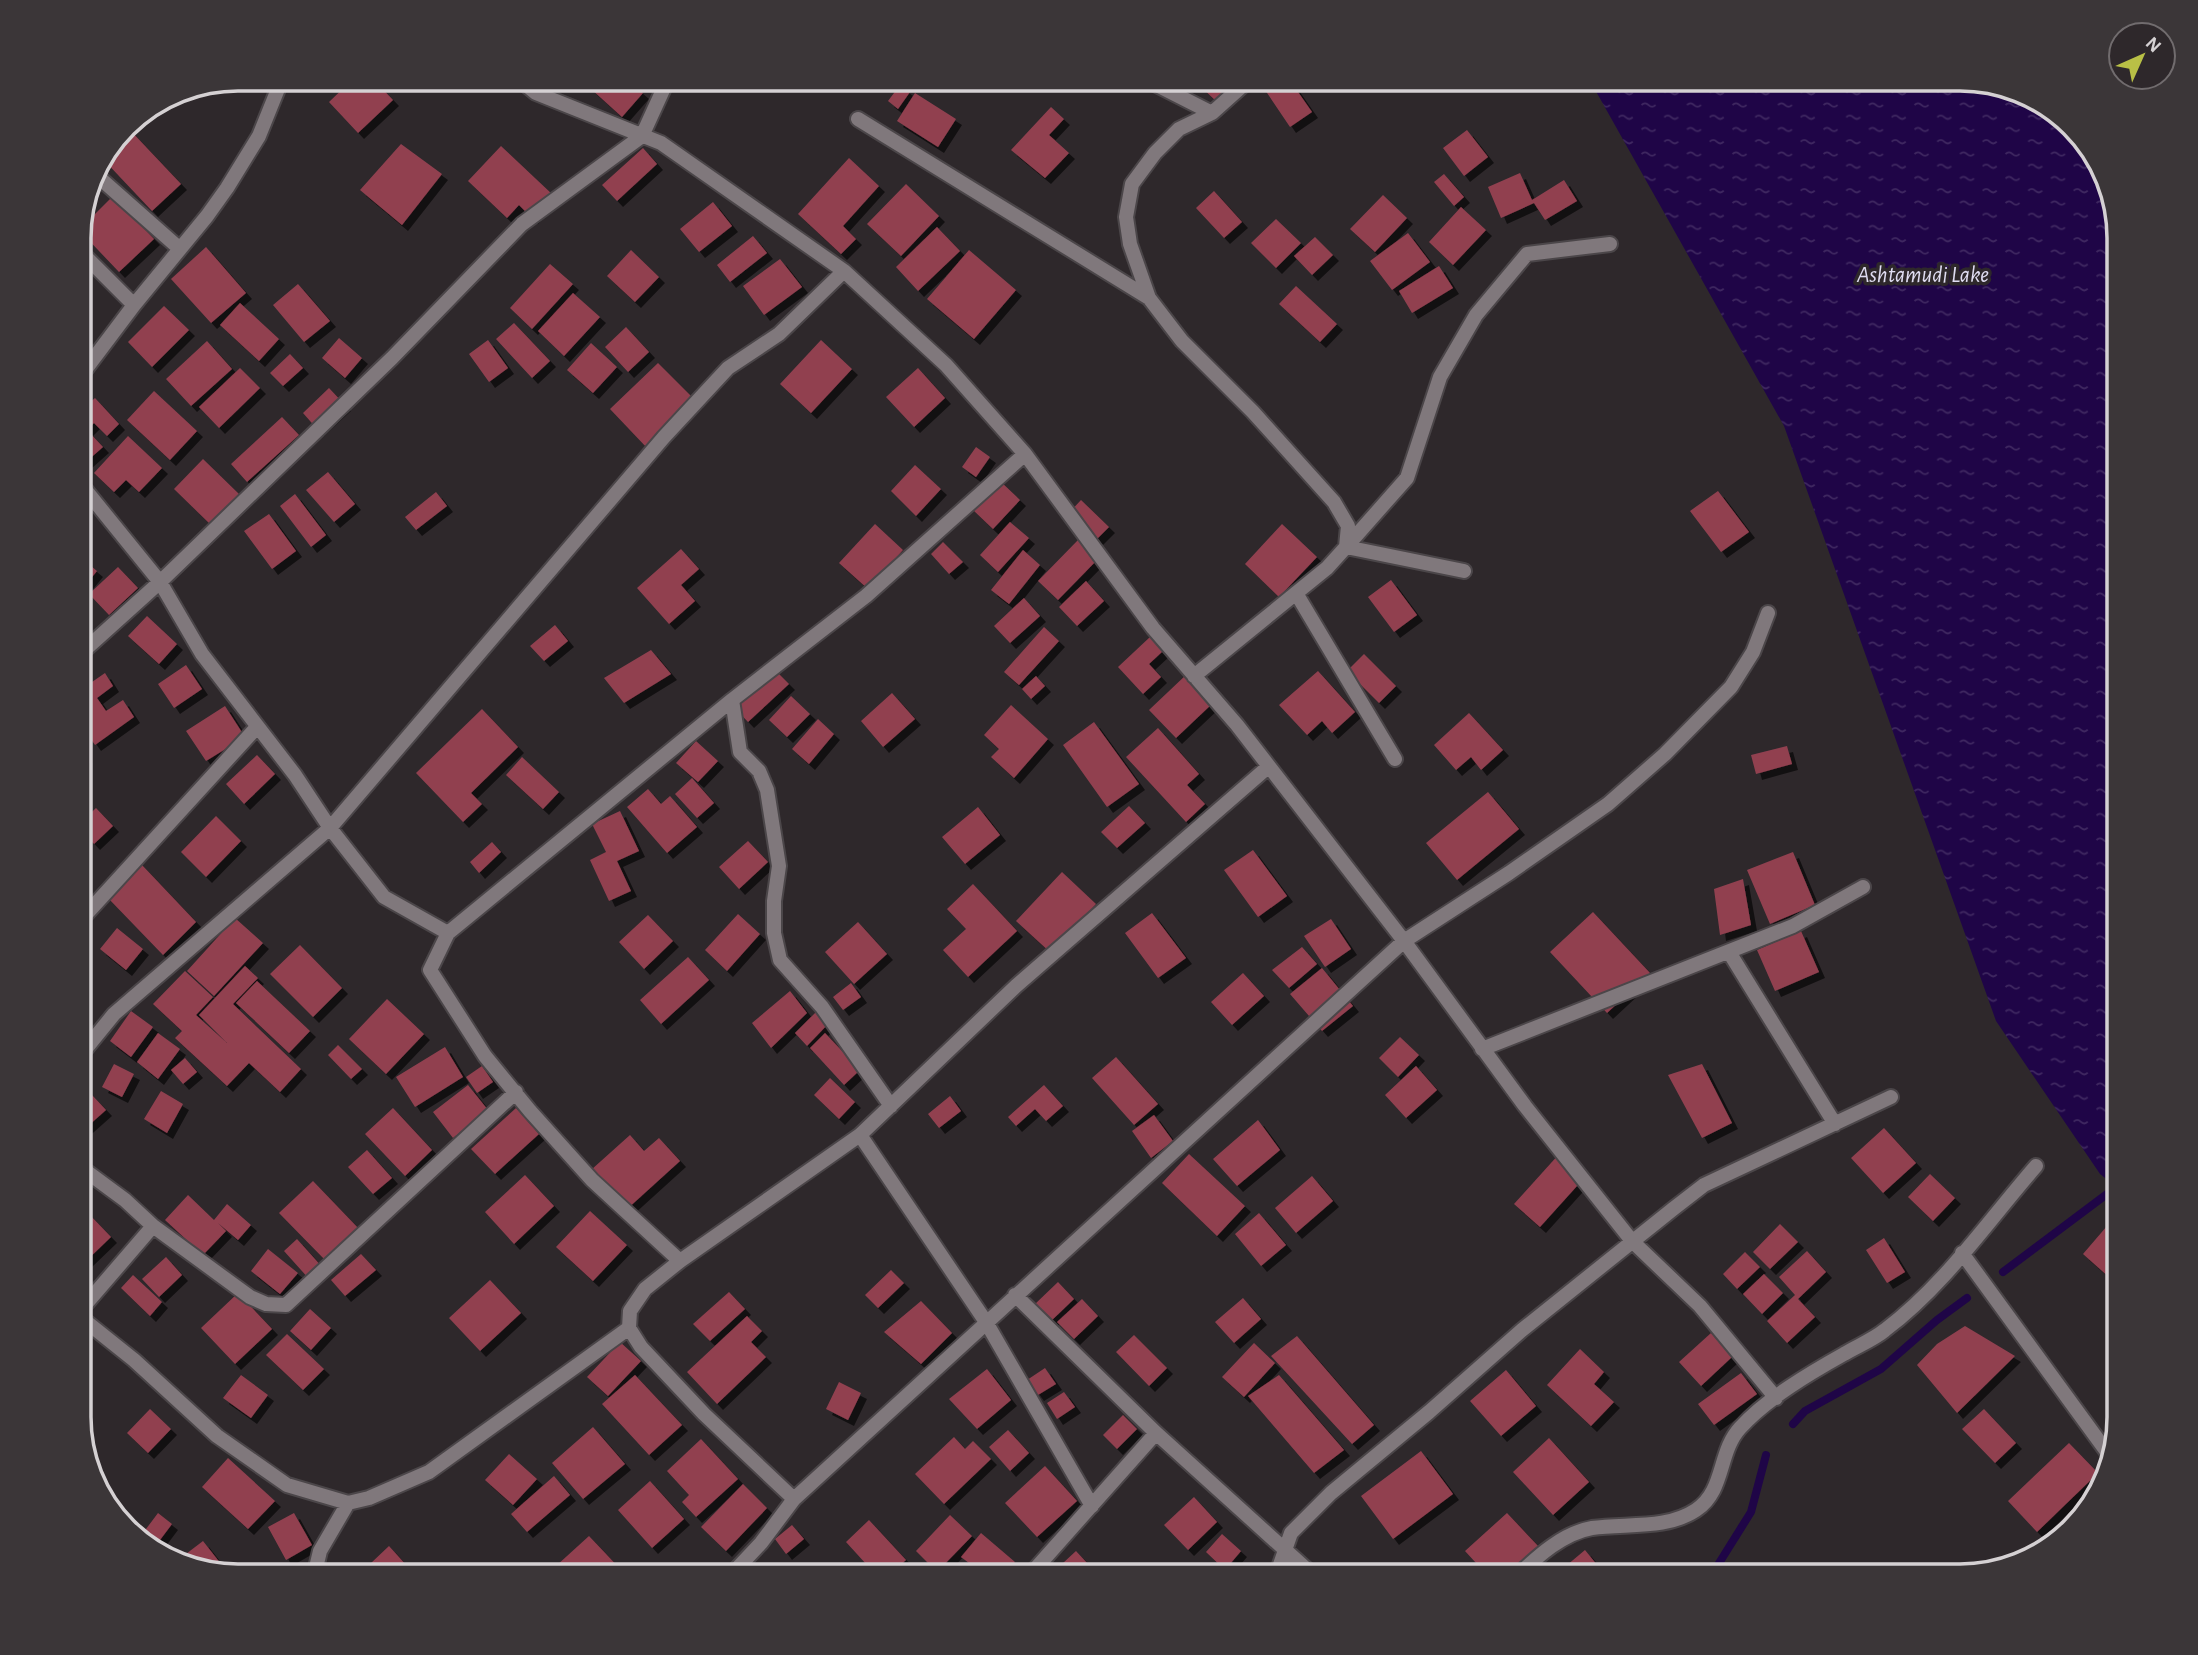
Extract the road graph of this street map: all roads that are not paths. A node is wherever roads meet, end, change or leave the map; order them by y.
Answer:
1 (277, 91) edge
2 (534, 91) edge
3 (663, 91) edge
4 (1169, 91) edge
5 (1237, 91) edge
6 (1212, 113) junction
7 (859, 118) dead end
8 (642, 136) junction
9 (103, 181) edge
10 (1610, 244) dead end
11 (180, 249) junction
12 (91, 262) edge
13 (844, 271) junction
14 (1149, 298) junction
15 (134, 305) junction
16 (91, 362) edge
17 (1026, 454) junction
18 (91, 497) edge
19 (1346, 547) junction
20 (1464, 571) dead end
21 (160, 582) junction
22 (1296, 593) junction
23 (1768, 613) dead end
24 (91, 644) edge
25 (1194, 676) junction
26 (732, 701) junction
27 (257, 727) junction
28 (1395, 759) dead end
29 (1268, 767) junction
30 (330, 828) junction
31 (1863, 887) dead end
32 (91, 909) edge
33 (448, 933) junction
34 (1404, 941) junction
35 (1728, 952) junction
36 (91, 1042) edge
37 (1482, 1049) junction
38 (516, 1092) junction
39 (1891, 1097) dead end
40 (891, 1106) junction
41 (1835, 1124) junction
42 (860, 1135) junction
43 (2036, 1166) dead end
44 (91, 1175) edge
45 (153, 1226) junction
46 (1632, 1241) junction
47 (1962, 1253) junction
48 (680, 1261) junction
49 (1015, 1295) junction
50 (91, 1300) edge
51 (986, 1322) junction
52 (91, 1324) edge
53 (629, 1328) junction
54 (1776, 1398) junction
55 (1156, 1433) junction
56 (2104, 1446) edge
57 (794, 1499) junction
58 (348, 1503) junction
59 (1092, 1506) junction
60 (1286, 1552) junction
61 (317, 1564) edge
62 (741, 1564) edge
63 (1040, 1564) edge
64 (1281, 1564) edge
65 (1300, 1564) edge
66 (1530, 1564) edge

1 - 11 street
2 - 8 street
3 - 8 street
4 - 6 street
5 - 6 street
6 - 14 street
7 - 14 street
8 - 13 street
8 - 21 street
9 - 11 street
10 - 19 street
11 - 15 street
12 - 15 street
13 - 17 street
13 - 30 street
14 - 19 street
15 - 16 street
17 - 25 street
17 - 26 street
18 - 21 street
19 - 20 street
19 - 22 street
21 - 24 street
21 - 27 street
22 - 25 street
22 - 28 street
23 - 34 street
25 - 29 street
26 - 33 street
26 - 40 street
27 - 30 street
27 - 32 street
29 - 34 street
29 - 40 street
30 - 33 street
30 - 36 street
31 - 35 street
33 - 38 street
34 - 37 street
34 - 49 street
35 - 37 street
35 - 41 street
37 - 46 street
38 - 45 street
38 - 48 street
39 - 41 street
40 - 42 street
41 - 46 street
42 - 48 street
42 - 51 street
43 - 47 street
44 - 45 street
45 - 50 street
46 - 54 street
46 - 60 street
47 - 54 street
47 - 56 street
48 - 53 street
49 - 51 street
49 - 55 street
51 - 57 street
51 - 59 street
52 - 58 street
53 - 57 street
53 - 58 street
54 - 66 street
55 - 59 street
55 - 60 street
57 - 62 street
58 - 61 street
59 - 63 street
60 - 64 street
60 - 65 street

